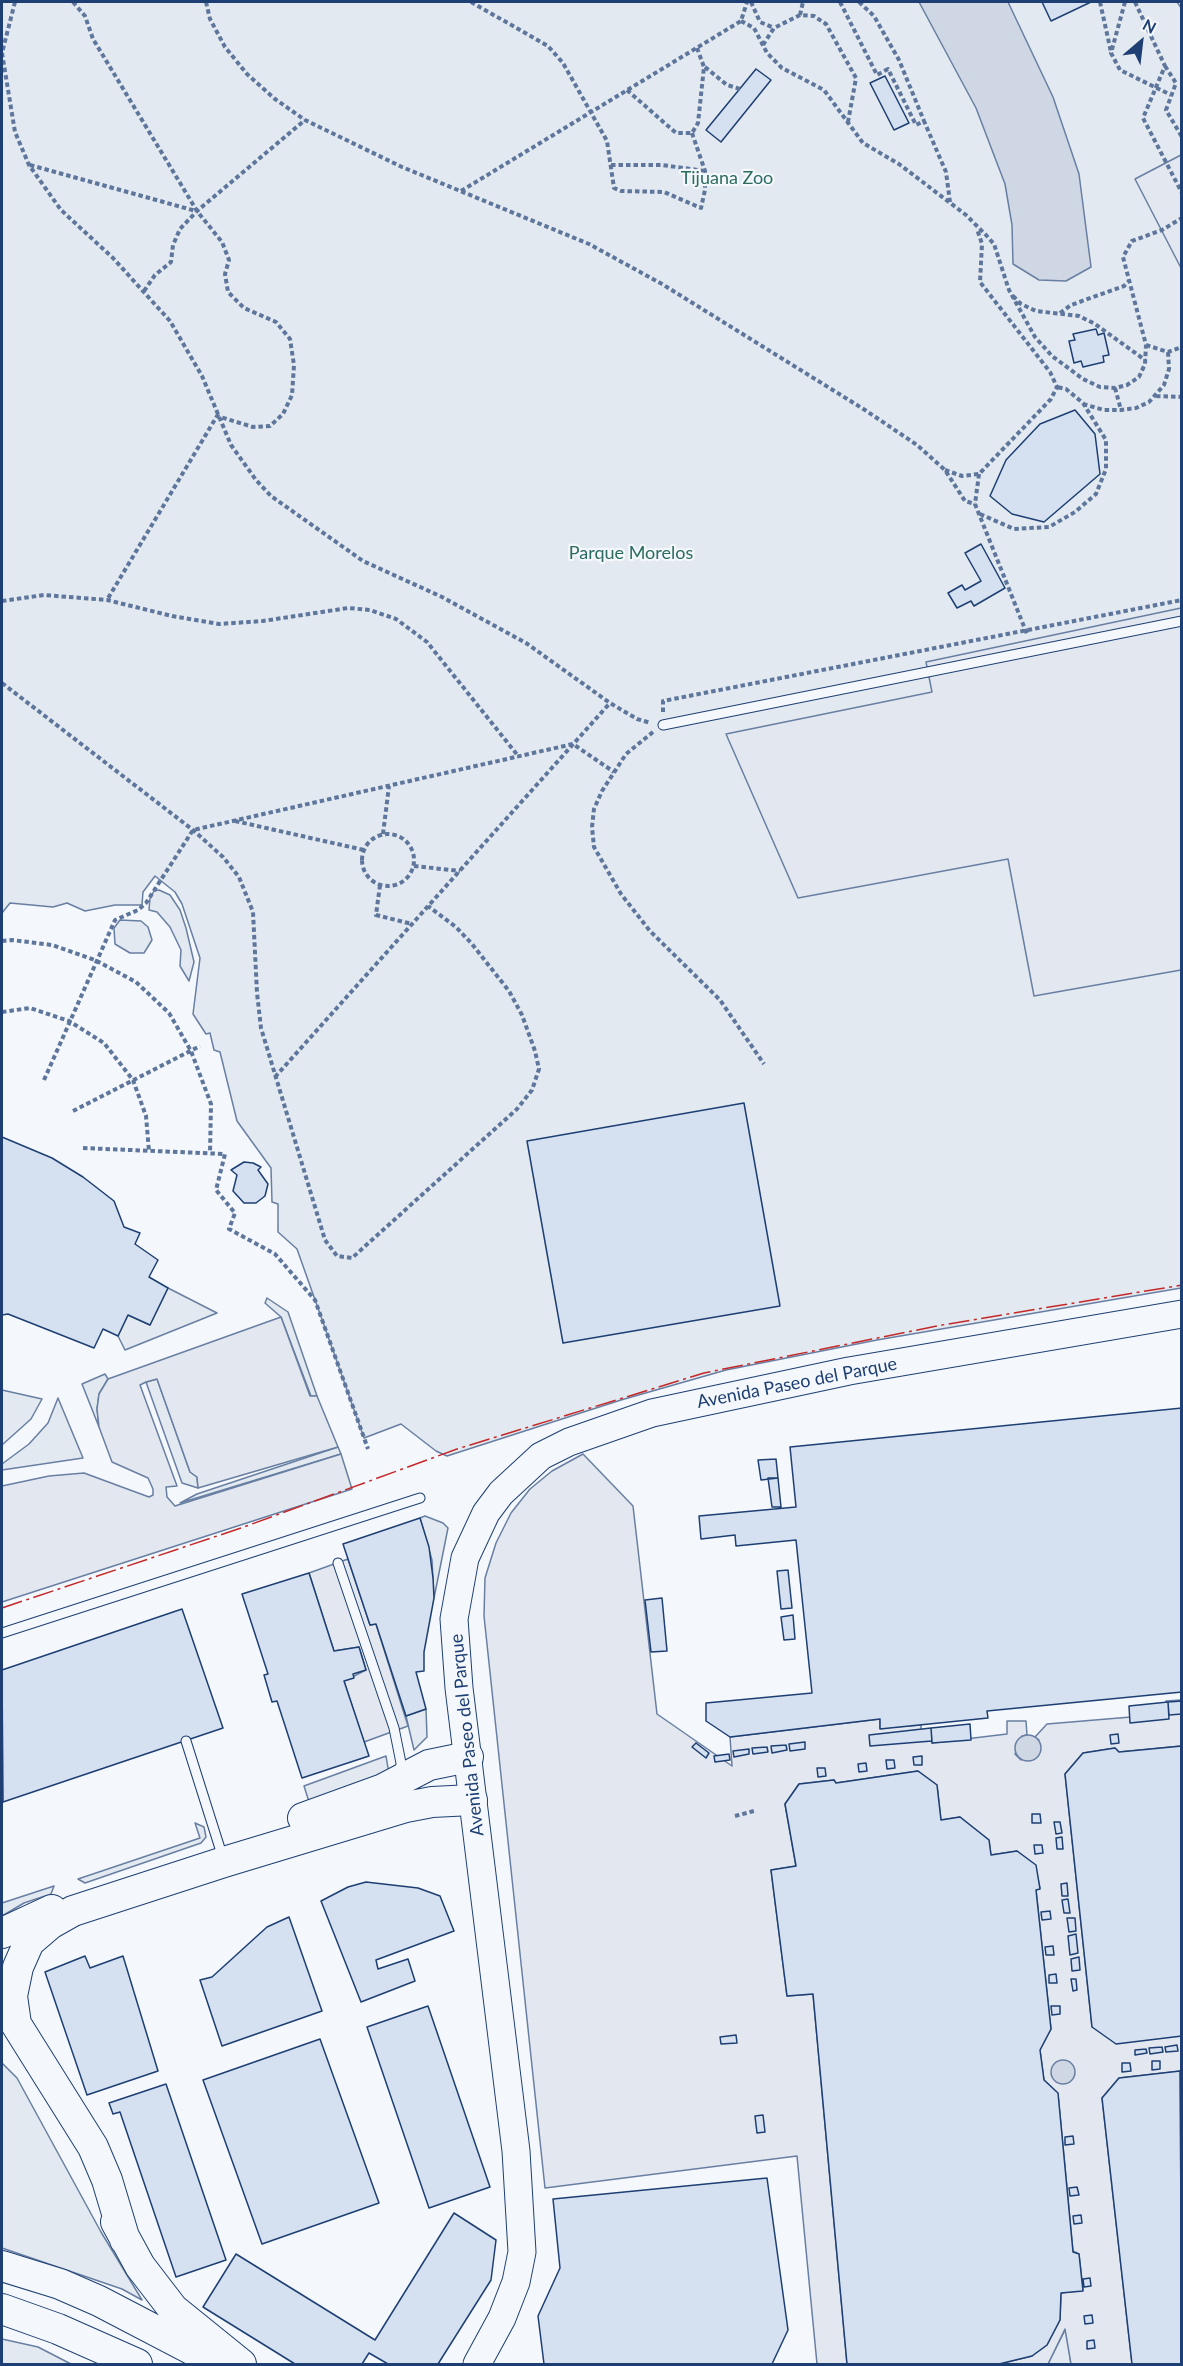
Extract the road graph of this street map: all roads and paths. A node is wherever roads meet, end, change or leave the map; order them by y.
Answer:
1 (15, 2) edge
2 (74, 2) edge
3 (206, 2) edge
4 (471, 2) edge
5 (749, 2) edge
6 (803, 2) edge
7 (840, 2) edge
8 (859, 2) edge
9 (1100, 2) edge
10 (1125, 2) edge
11 (1135, 2) edge
12 (800, 15) junction
13 (741, 21) junction
14 (774, 28) junction
15 (763, 45) junction
16 (697, 48) junction
17 (1111, 53) junction
18 (1165, 66) junction
19 (704, 67) junction
20 (1157, 88) junction
21 (740, 89) dead end
22 (627, 90) junction
23 (1171, 95) junction
24 (591, 112) junction
25 (305, 120) junction
26 (924, 121) junction
27 (848, 123) junction
28 (692, 133) junction
29 (1182, 137) edge
30 (29, 165) junction
31 (611, 165) junction
32 (705, 171) junction
33 (460, 192) junction
34 (1182, 193) edge
35 (950, 203) junction
36 (197, 211) junction
37 (1182, 218) edge
38 (976, 225) junction
39 (1129, 281) junction
40 (144, 291) junction
41 (1009, 291) junction
42 (1060, 313) junction
43 (1146, 345) junction
44 (1182, 347) edge
45 (1168, 352) junction
46 (1145, 360) junction
47 (1057, 387) junction
48 (1114, 388) junction
49 (1156, 396) junction
50 (1182, 397) edge
51 (1083, 403) junction
52 (1121, 410) junction
53 (218, 416) junction
54 (945, 470) junction
55 (979, 474) junction
56 (975, 504) junction
57 (980, 514) junction
58 (107, 600) junction
59 (1182, 600) edge
60 (2, 601) edge
61 (1182, 621) edge
62 (1027, 632) junction
63 (2, 682) edge
64 (610, 703) junction
65 (663, 725) junction
66 (573, 744) junction
67 (519, 757) junction
68 (614, 772) junction
69 (389, 786) junction
70 (234, 821) junction
71 (193, 830) junction
72 (383, 834) junction
73 (364, 850) junction
74 (414, 866) junction
75 (460, 871) junction
76 (380, 885) junction
77 (428, 906) junction
78 (412, 924) junction
79 (2, 941) edge
80 (95, 960) junction
81 (2, 1012) edge
82 (69, 1021) junction
83 (200, 1046) dead end
84 (191, 1051) junction
85 (764, 1064) dead end
86 (275, 1077) junction
87 (44, 1080) dead end
88 (133, 1080) junction
89 (73, 1112) dead end
90 (83, 1148) dead end
91 (149, 1151) junction
92 (210, 1154) junction
93 (1182, 1314) edge
94 (368, 1449) dead end
95 (420, 1498) dead end
96 (338, 1563) dead end
97 (2, 1633) edge
98 (186, 1741) dead end
99 (468, 1757) junction
100 (398, 1782) junction
101 (472, 1800) junction
102 (754, 1811) dead end
103 (735, 1816) dead end
104 (222, 1855) junction
105 (2, 1933) edge
106 (2, 2042) edge
107 (125, 2240) junction
108 (2, 2266) edge
109 (2, 2308) edge
110 (137, 2364) edge
111 (220, 2364) edge
112 (241, 2364) edge
113 (477, 2364) edge

1 - 30 path
2 - 36 path
3 - 25 path
4 - 24 path
5 - 13 path
5 - 14 path
6 - 12 path
7 - 26 path
8 - 26 path
9 - 17 path
10 - 17 path
11 - 18 path
12 - 14 path
12 - 27 path
13 - 15 path
13 - 16 path
14 - 15 path
15 - 27 path
16 - 19 path
16 - 22 path
17 - 20 path
18 - 20 path
18 - 23 path
19 - 21 path
19 - 28 path
20 - 23 path
20 - 34 path
22 - 24 path
22 - 28 path
23 - 29 path
24 - 31 path
24 - 33 path
25 - 33 path
25 - 36 path
26 - 35 path
27 - 35 path
28 - 32 path
30 - 36 path
30 - 40 path
31 - 32 path
31 - 32 path
33 - 54 path
35 - 38 path
36 - 40 path
36 - 53 path
37 - 39 path
38 - 41 path
38 - 47 path
39 - 42 path
39 - 43 path
40 - 53 path
41 - 42 path
41 - 48 path
42 - 46 path
43 - 45 path
43 - 46 path
44 - 45 path
45 - 49 path
46 - 48 path
47 - 51 path
47 - 55 path
48 - 52 path
49 - 50 path
49 - 52 path
51 - 52 path
51 - 57 path
53 - 58 path
53 - 64 path
54 - 55 path
54 - 56 path
55 - 56 path
56 - 57 path
57 - 62 path
58 - 60 path
58 - 67 path
59 - 62 path
61 - 65 lane
62 - 65 path
63 - 71 path
64 - 65 path
64 - 66 path
65 - 68 path
66 - 67 path
66 - 68 path
66 - 75 path
67 - 69 path
68 - 85 path
69 - 70 path
69 - 72 path
70 - 71 path
70 - 73 path
71 - 80 path
71 - 86 path
72 - 73 path
72 - 74 path
73 - 76 path
74 - 75 path
74 - 76 path
75 - 77 path
76 - 78 path
77 - 78 path
77 - 86 path
78 - 86 path
79 - 80 path
80 - 82 path
80 - 84 path
81 - 82 path
82 - 87 path
82 - 88 path
83 - 84 path
84 - 88 path
84 - 92 path
88 - 89 path
88 - 91 path
90 - 91 path
91 - 92 path
92 - 94 path
93 - 99 main road, Avenida Paseo del Parque
95 - 97 lane
96 - 100 lane
98 - 104 lane
99 - 100 main road
99 - 101 main road, Avenida Paseo del Parque
100 - 104 main road
101 - 104 main road
101 - 113 main road, Avenida Paseo del Parque
102 - 103 path
104 - 105 main road
104 - 107 main road
106 - 107 main road
107 - 112 main road
108 - 111 main road
109 - 110 main road

